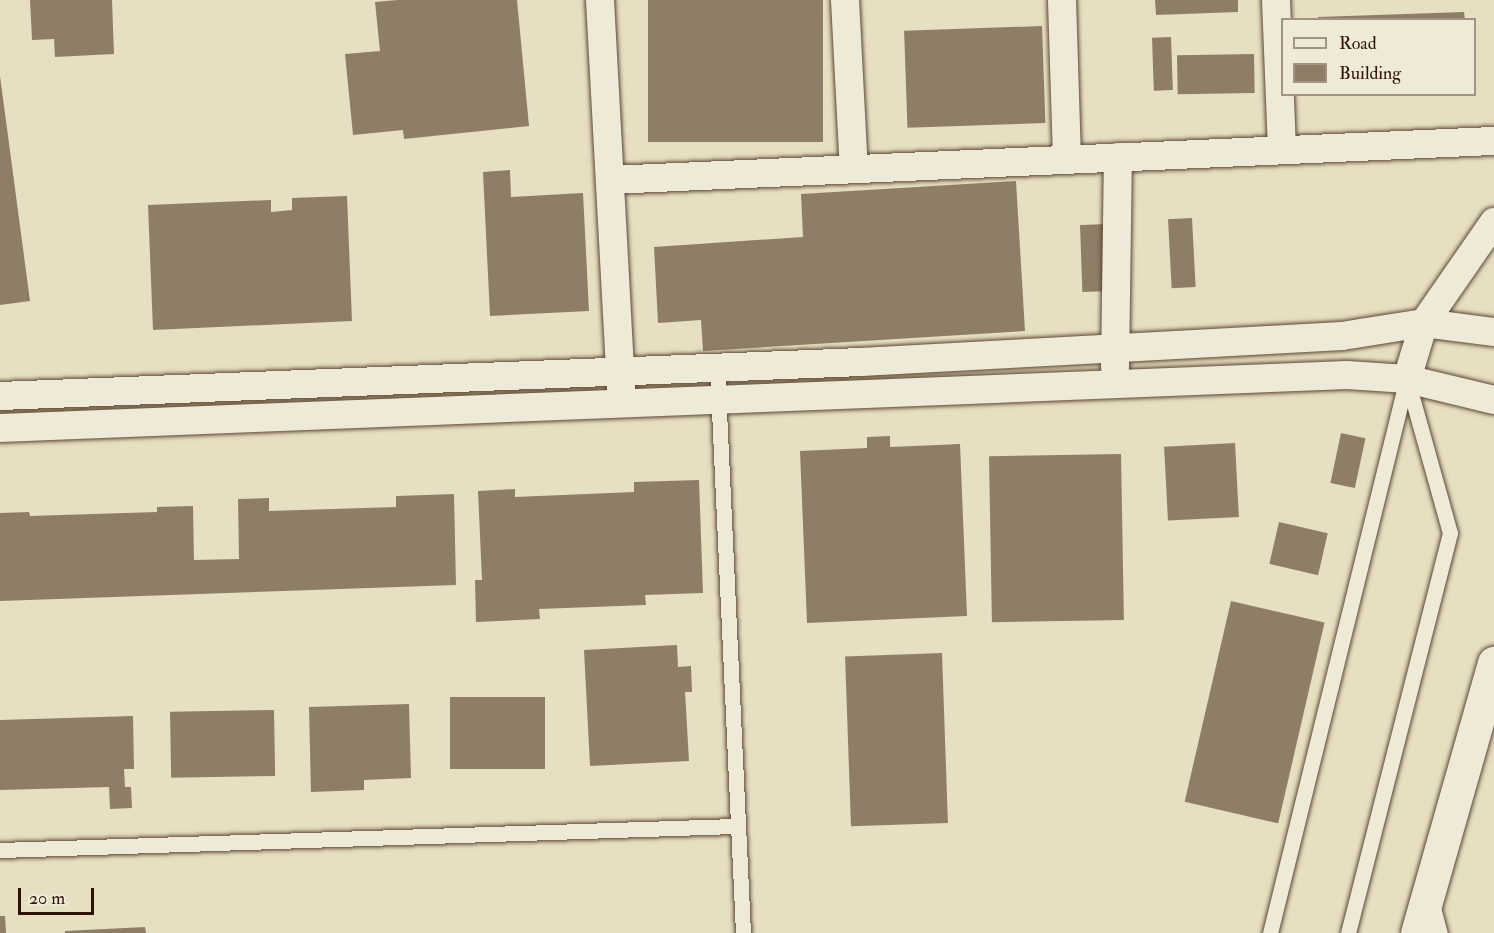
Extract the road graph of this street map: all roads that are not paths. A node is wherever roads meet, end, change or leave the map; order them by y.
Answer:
1 (600, 0) edge
2 (845, 0) edge
3 (1062, 0) edge
4 (1276, 0) edge
5 (1494, 141) edge
6 (1282, 149) junction
7 (1118, 157) junction
8 (1067, 159) junction
9 (854, 169) junction
10 (610, 180) junction
11 (1494, 222) edge
12 (1424, 323) junction
13 (1494, 332) edge
14 (1117, 348) junction
15 (717, 367) junction
16 (620, 371) junction
17 (1407, 379) junction
18 (1114, 383) junction
19 (0, 396) edge
20 (718, 399) junction
21 (1494, 400) edge
22 (621, 403) junction
23 (0, 428) edge
24 (1493, 673) edge
25 (735, 826) junction
26 (0, 850) edge
27 (1428, 890) junction
28 (743, 933) edge
29 (1270, 933) edge
30 (1348, 933) edge
31 (1417, 933) edge
32 (1440, 933) edge

1 - 10 street
2 - 9 street
3 - 8 street
4 - 6 street
5 - 6 street
6 - 7 street
7 - 8 street
7 - 14 street
8 - 9 street
9 - 10 street
10 - 16 street
11 - 12 street
12 - 13 street
12 - 14 street
12 - 17 street
14 - 15 street
14 - 18 street
15 - 16 street
15 - 20 lane
16 - 19 street
16 - 22 street
17 - 18 street
17 - 21 street
17 - 29 lane
17 - 30 lane
18 - 20 street
20 - 22 street
20 - 25 lane
22 - 23 street
24 - 27 street
25 - 26 lane
25 - 28 lane
27 - 31 street
27 - 32 lane

